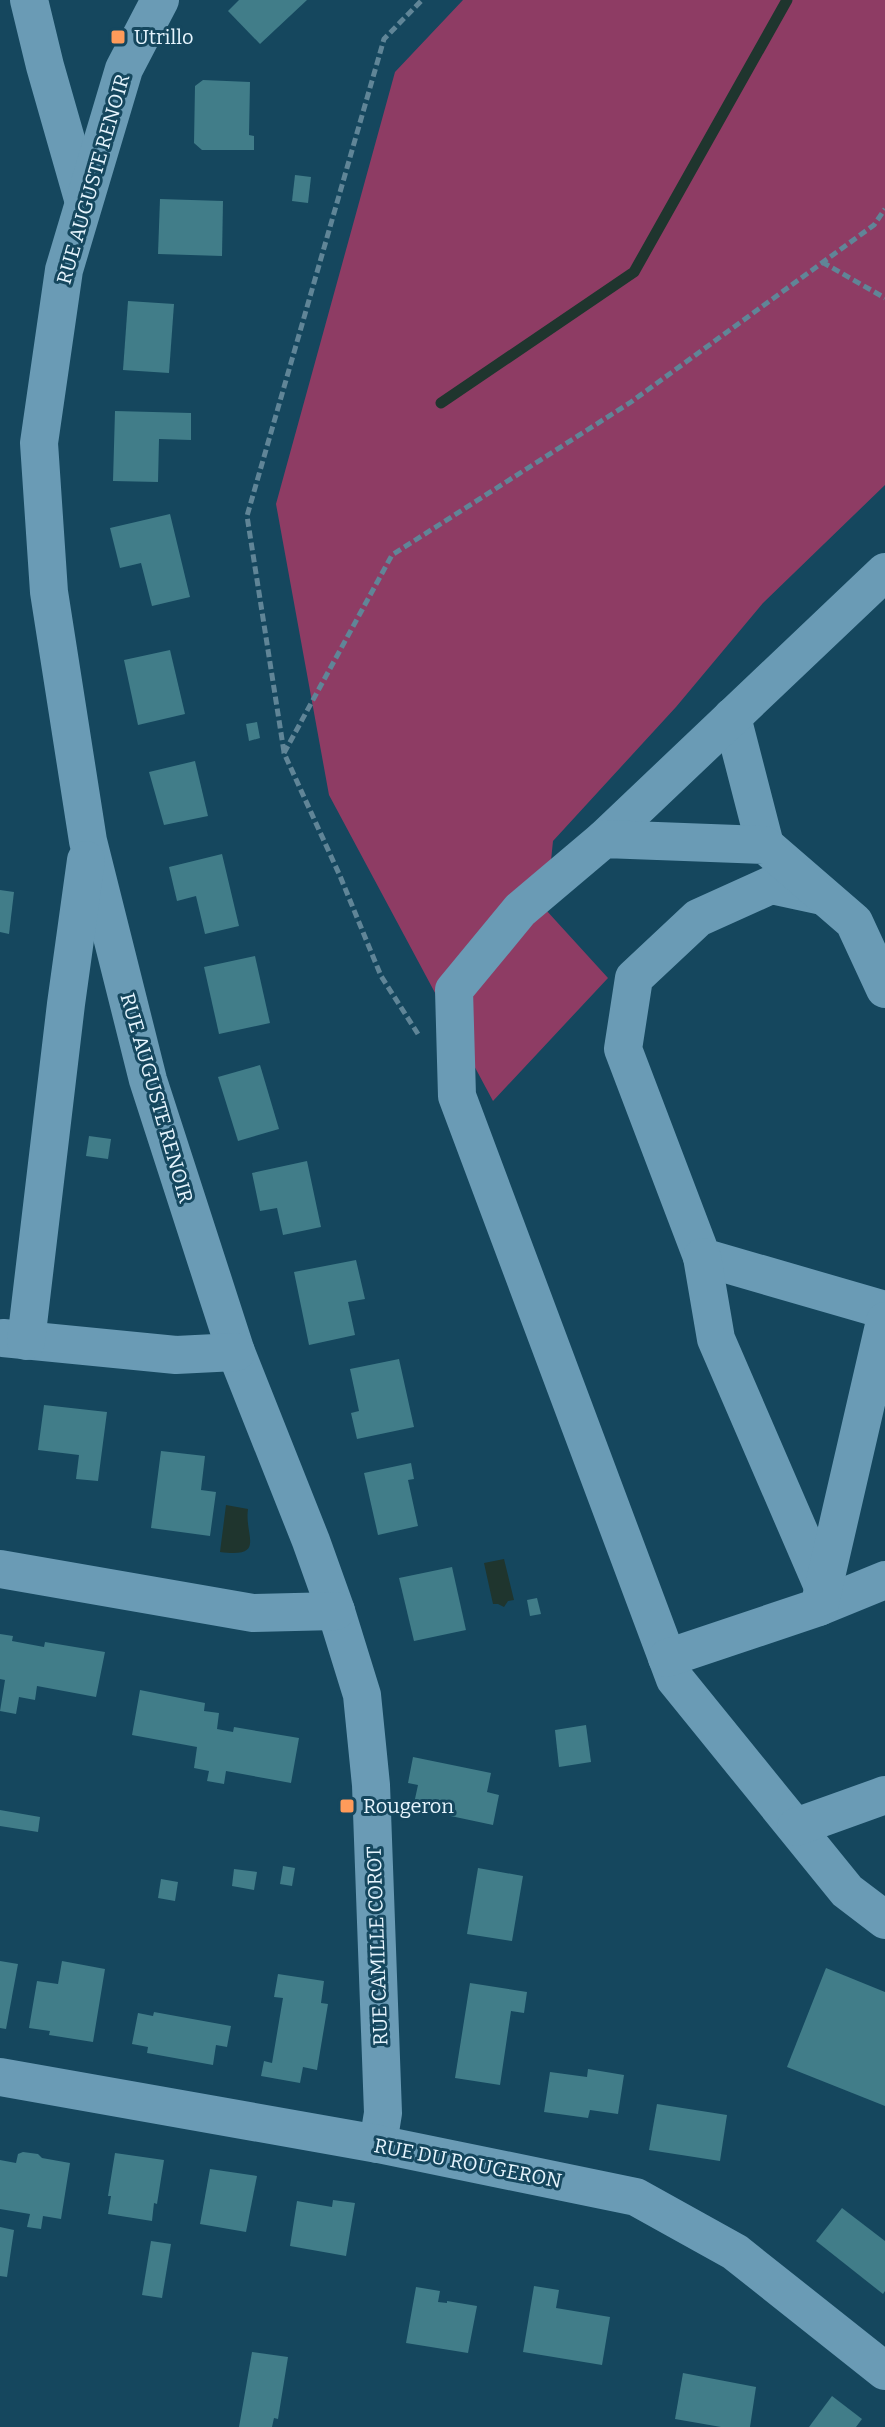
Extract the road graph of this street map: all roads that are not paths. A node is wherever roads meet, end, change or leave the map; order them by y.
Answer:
1 (29, 0) edge
2 (160, 0) edge
3 (83, 199) junction
4 (885, 572) edge
5 (732, 717) junction
6 (604, 839) junction
7 (88, 841) junction
8 (765, 845) junction
9 (824, 897) junction
10 (885, 989) edge
11 (702, 1257) junction
12 (885, 1310) edge
13 (885, 1321) edge
14 (13, 1340) edge
15 (236, 1352) junction
16 (0, 1569) edge
17 (885, 1580) edge
18 (821, 1597) junction
19 (336, 1611) junction
20 (667, 1658) junction
21 (885, 1795) edge
22 (796, 1827) junction
23 (885, 1920) edge
24 (0, 2077) edge
25 (378, 2144) junction
26 (885, 2371) edge

1 - 3 street
2 - 3 street, RUE AUGUSTE RENOIR
3 - 7 street, RUE AUGUSTE RENOIR
4 - 5 street
5 - 6 street
5 - 8 street
6 - 8 street
6 - 20 street
7 - 14 street, RUE AUGUSTE RENOIR
7 - 15 street, RUE AUGUSTE RENOIR
8 - 9 street
9 - 10 street
9 - 11 street
11 - 12 street
11 - 18 street
13 - 18 street
14 - 15 street, RUE AUGUSTE RENOIR
15 - 19 street, RUE AUGUSTE RENOIR
16 - 19 street
17 - 18 street
18 - 20 street
19 - 25 street, RUE CAMILLE COROT
20 - 22 street
21 - 22 street
22 - 23 street
24 - 25 street, RUE DU ROUGERON
25 - 26 street, RUE DU ROUGERON

